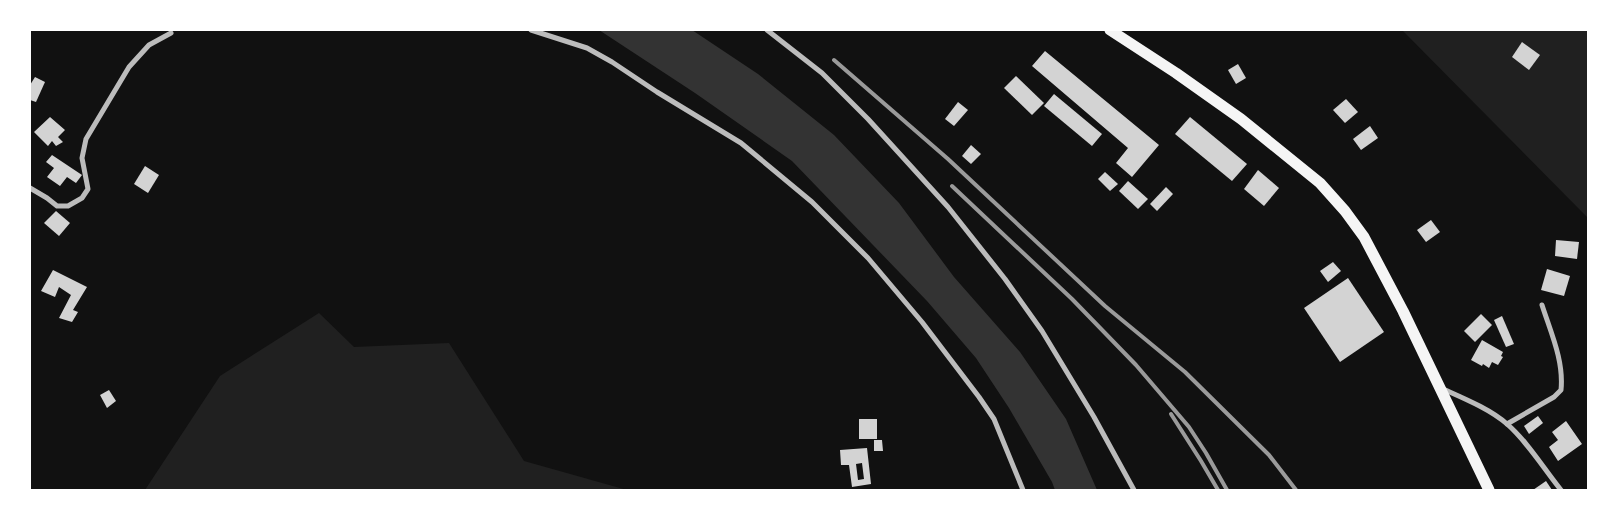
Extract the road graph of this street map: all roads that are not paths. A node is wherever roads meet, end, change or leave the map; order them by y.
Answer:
1 (531, 30) edge
2 (767, 30) edge
3 (1110, 30) edge
4 (171, 33) dead end
5 (30, 188) edge
6 (1542, 306) dead end
7 (1440, 387) junction
8 (1507, 424) junction
9 (1023, 490) edge
10 (1134, 490) edge
11 (1489, 490) edge
12 (1561, 490) edge

1 - 9 street
2 - 10 street
3 - 7 main road
4 - 5 street
6 - 8 street
7 - 8 street
7 - 11 main road
8 - 12 street

